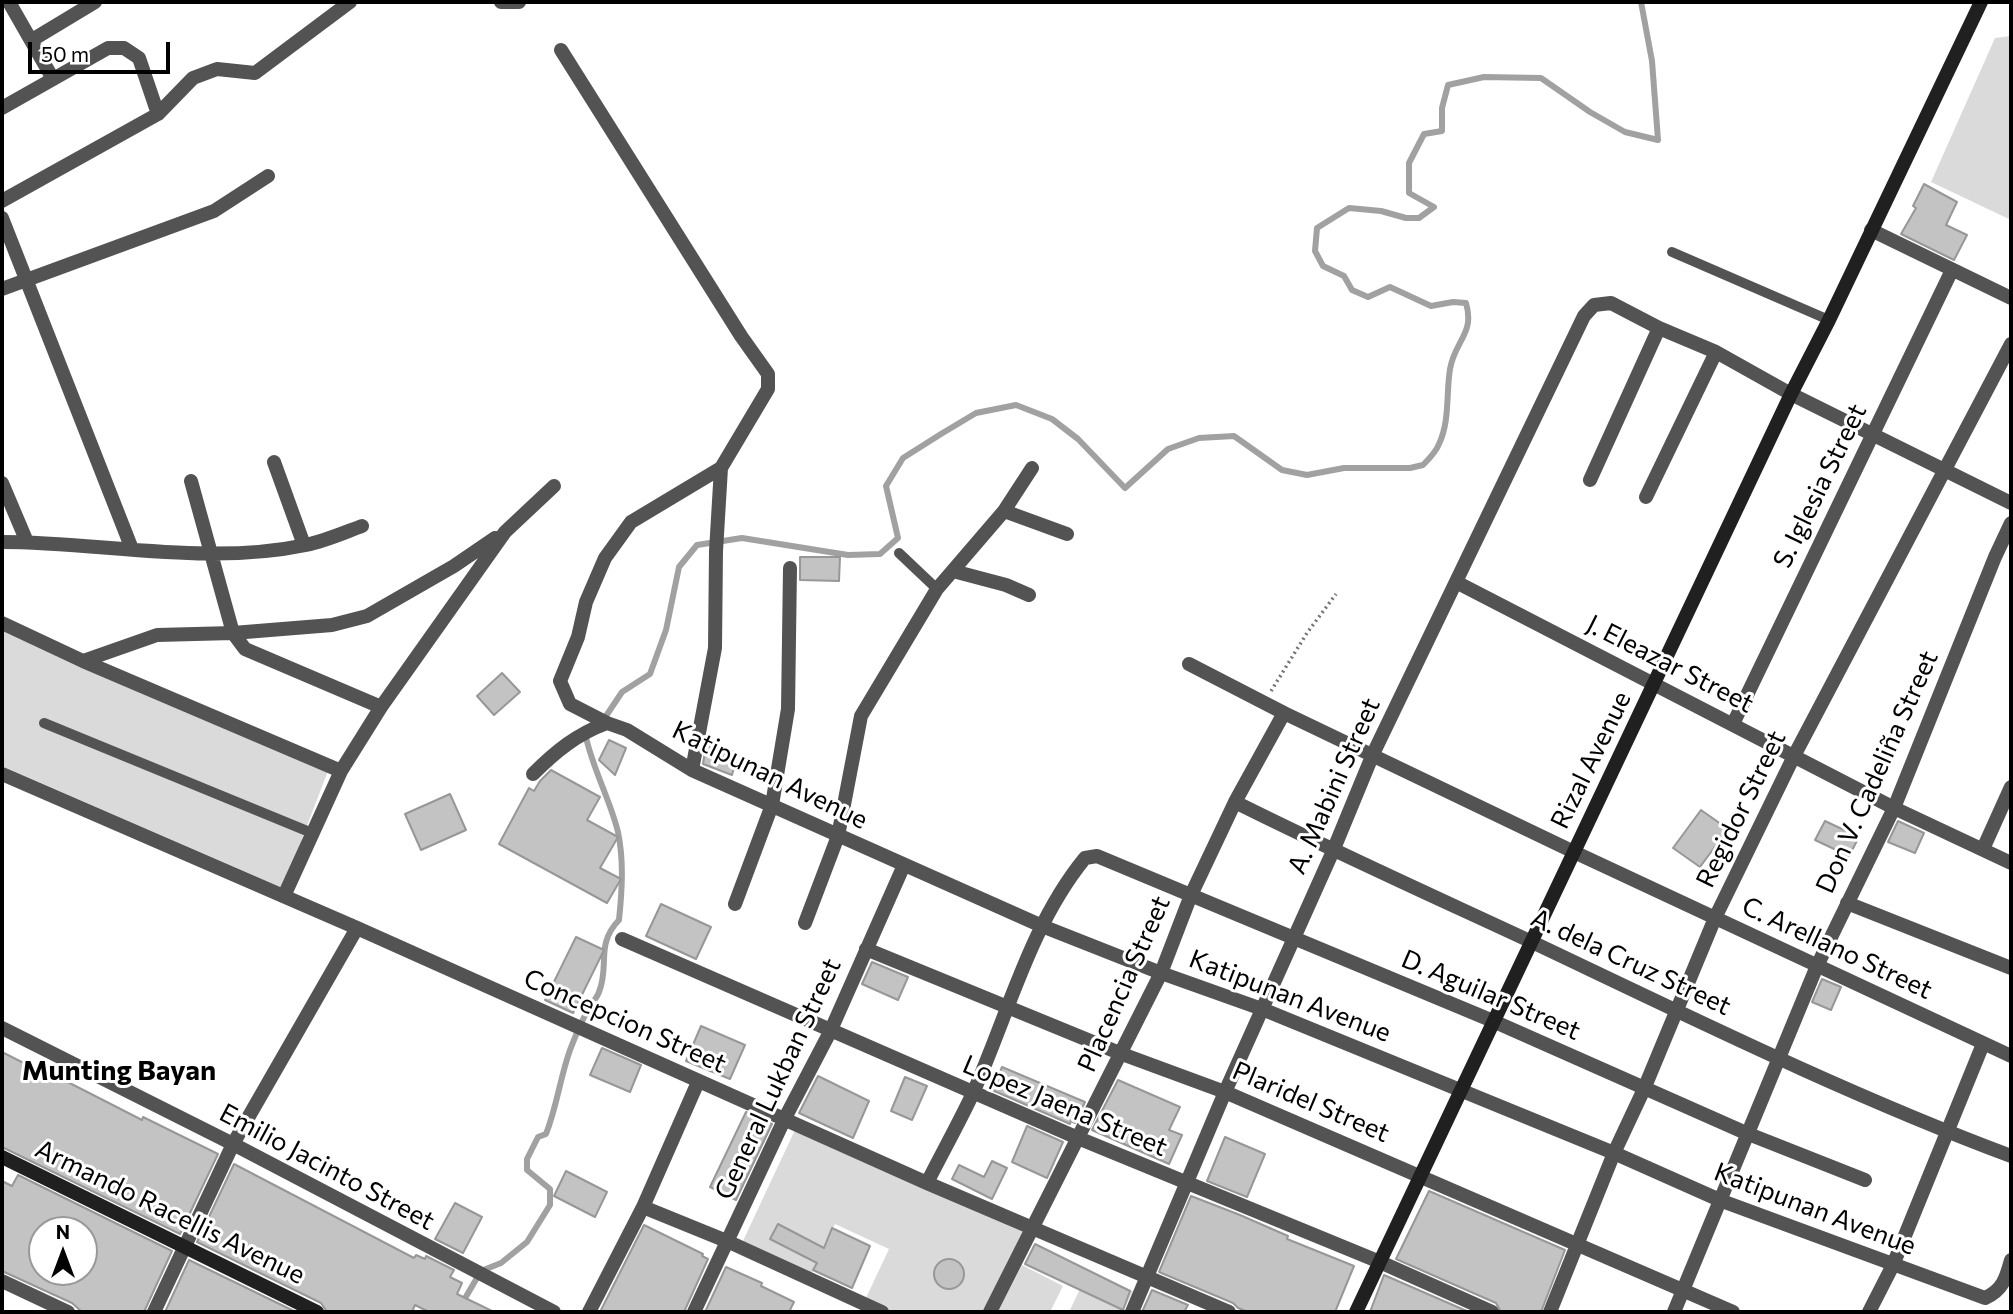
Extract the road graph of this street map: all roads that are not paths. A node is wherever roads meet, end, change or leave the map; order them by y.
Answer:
1 (9, 2) edge
2 (95, 2) edge
3 (350, 2) edge
4 (501, 2) edge
5 (519, 2) edge
6 (1981, 2) edge
7 (32, 40) junction
8 (561, 50) dead end
9 (52, 79) junction
10 (2, 108) edge
11 (158, 114) junction
12 (268, 176) dead end
13 (2, 201) edge
14 (2, 218) edge
15 (1871, 230) junction
16 (1672, 252) dead end
17 (1952, 270) junction
18 (26, 281) junction
19 (2, 289) edge
20 (2011, 298) edge
21 (1829, 320) junction
22 (1659, 328) junction
23 (2011, 344) edge
24 (1716, 352) junction
25 (1791, 394) junction
26 (1872, 434) junction
27 (274, 462) dead end
28 (720, 468) junction
29 (1031, 468) dead end
30 (1944, 470) junction
31 (1590, 480) dead end
32 (191, 481) dead end
33 (2, 483) edge
34 (554, 486) dead end
35 (1646, 497) dead end
36 (2011, 503) edge
37 (1004, 511) junction
38 (2011, 523) edge
39 (362, 526) dead end
40 (505, 532) junction
41 (1066, 534) dead end
42 (2, 542) edge
43 (27, 542) junction
44 (304, 545) junction
45 (132, 549) junction
46 (212, 552) junction
47 (899, 553) dead end
48 (790, 568) dead end
49 (953, 571) junction
50 (1457, 582) junction
51 (937, 589) junction
52 (1029, 595) dead end
53 (2, 623) edge
54 (233, 633) junction
55 (83, 661) junction
56 (1189, 664) dead end
57 (1655, 684) junction
58 (381, 707) junction
59 (1284, 713) junction
60 (44, 723) dead end
61 (607, 723) junction
62 (1733, 724) junction
63 (1373, 754) junction
64 (1794, 756) junction
65 (692, 770) junction
66 (341, 771) junction
67 (2, 774) edge
68 (533, 774) dead end
69 (2011, 787) edge
70 (1235, 802) junction
71 (772, 805) junction
72 (1894, 808) junction
73 (312, 833) junction
74 (838, 835) junction
75 (1983, 849) junction
76 (1333, 851) junction
77 (1574, 852) junction
78 (2011, 863) edge
79 (904, 865) junction
80 (1191, 895) junction
81 (284, 896) junction
82 (1847, 903) junction
83 (735, 904) dead end
84 (1715, 918) junction
85 (805, 923) dead end
86 (1042, 926) junction
87 (357, 928) junction
88 (1292, 937) junction
89 (622, 939) dead end
90 (1531, 942) junction
91 (866, 949) junction
92 (1817, 966) junction
93 (2011, 968) edge
94 (1161, 974) junction
95 (1008, 1007) junction
96 (1262, 1009) junction
97 (1676, 1011) junction
98 (1493, 1021) junction
99 (2, 1028) edge
100 (830, 1032) junction
101 (1983, 1044) junction
102 (1122, 1054) junction
103 (2011, 1056) edge
104 (1779, 1058) junction
105 (698, 1082) junction
106 (1644, 1089) junction
107 (1461, 1090) junction
108 (1225, 1092) junction
109 (972, 1093) junction
110 (785, 1118) junction
111 (1948, 1132) junction
112 (1746, 1133) junction
113 (1078, 1138) junction
114 (233, 1144) junction
115 (1614, 1153) junction
116 (2011, 1156) edge
117 (2, 1157) edge
118 (1421, 1175) junction
119 (1866, 1180) dead end
120 (927, 1184) junction
121 (1187, 1185) junction
122 (1722, 1201) junction
123 (643, 1207) junction
124 (1034, 1228) junction
125 (729, 1242) junction
126 (1578, 1244) junction
127 (185, 1247) junction
128 (2011, 1260) edge
129 (1380, 1262) junction
130 (1894, 1265) junction
131 (1149, 1278) junction
132 (2, 1281) edge
133 (1684, 1290) junction
134 (68, 1312) edge
135 (154, 1312) edge
136 (317, 1312) edge
137 (554, 1312) edge
138 (589, 1312) edge
139 (694, 1312) edge
140 (882, 1312) edge
141 (990, 1312) edge
142 (1132, 1312) edge
143 (1229, 1312) edge
144 (1356, 1312) edge
145 (1492, 1312) edge
146 (1550, 1312) edge
147 (1674, 1312) edge
148 (1733, 1312) edge
149 (1869, 1312) edge

1 - 7 street
2 - 7 street
3 - 11 street
4 - 5 street
6 - 15 main road, Rizal Avenue
7 - 9 street
8 - 28 street
9 - 10 street
9 - 11 street
11 - 13 street
12 - 18 street
14 - 18 street
15 - 17 street
15 - 21 main road, Rizal Avenue
16 - 21 lane
17 - 20 street
17 - 26 street, S. Iglesia Street
18 - 19 street
18 - 45 street
21 - 25 main road, Rizal Avenue
22 - 24 street
22 - 31 street
22 - 50 street, A. Mabini Street
23 - 30 street, Regidor Street
24 - 25 street
24 - 35 street
25 - 26 street
25 - 57 main road, Rizal Avenue
26 - 30 street
26 - 62 street, S. Iglesia Street
27 - 44 street
28 - 61 street, Katipunan Avenue
28 - 65 street
29 - 37 street
30 - 36 street
30 - 64 street, Regidor Street
32 - 46 street
33 - 43 street
34 - 40 street
37 - 41 street
37 - 49 street
38 - 72 street, Don V. Cadeliña Street
39 - 44 street
40 - 54 street
40 - 58 street
42 - 43 street
43 - 45 street
44 - 46 street
45 - 46 street
46 - 54 street
47 - 51 lane
48 - 71 street
49 - 51 street
49 - 52 street
50 - 57 street, J. Eleazar Street
50 - 63 street, A. Mabini Street
51 - 74 street
53 - 55 street
54 - 55 street
54 - 58 street
55 - 66 street
56 - 59 street, C. Arellano Street
57 - 62 street, J. Eleazar Street
57 - 77 main road, Rizal Avenue
58 - 66 street
59 - 63 street, C. Arellano Street
59 - 70 street, Placencia Street
60 - 73 lane
61 - 65 street, Katipunan Avenue
61 - 68 street
62 - 64 street, J. Eleazar Street
63 - 76 street, A. Mabini Street
63 - 77 street, C. Arellano Street
64 - 72 street, J. Eleazar Street
64 - 84 street, Regidor Street
65 - 71 street, Katipunan Avenue
66 - 73 street
67 - 81 street, Concepcion Street
69 - 75 street
70 - 76 street, A. dela Cruz Street
70 - 80 street, Placencia Street
71 - 74 street, Katipunan Avenue
71 - 83 street
72 - 75 street, J. Eleazar Street
72 - 82 street, Don V. Cadeliña Street
73 - 81 street
74 - 79 street, Katipunan Avenue
74 - 85 street
75 - 78 street, J. Eleazar Street
76 - 88 street, A. Mabini Street
76 - 90 street, A. dela Cruz Street
77 - 84 street, C. Arellano Street
77 - 90 main road, Rizal Avenue
79 - 86 street, Katipunan Avenue
79 - 91 street, General Lukban Street
80 - 86 street, D. Aguilar Street
80 - 88 street, D. Aguilar Street
80 - 94 street, Placencia Street
81 - 87 street, Concepcion Street
82 - 92 street, Don V. Cadeliña Street
82 - 93 street
84 - 92 street, C. Arellano Street
84 - 97 street, Regidor Street
86 - 94 street, Katipunan Avenue
86 - 95 street
87 - 105 street, Concepcion Street
87 - 114 street
88 - 96 street, A. Mabini Street
88 - 98 street, D. Aguilar Street
89 - 100 street, Lopez Jaena Street
90 - 97 street, A. dela Cruz Street
90 - 98 main road, Rizal Avenue
91 - 95 street, Plaridel Street
91 - 100 street, General Lukban Street
92 - 101 street, C. Arellano Street
92 - 104 street, Don V. Cadeliña Street
94 - 96 street, Katipunan Avenue
94 - 102 street, Placencia Street
95 - 102 street, Plaridel Street
95 - 109 street
96 - 107 street, Katipunan Avenue
96 - 108 street, A. Mabini Street
97 - 104 street, A. dela Cruz Street
97 - 106 street, Regidor Street
98 - 106 street, D. Aguilar Street
98 - 107 main road, Rizal Avenue
99 - 114 street, Emilio Jacinto Street
100 - 109 street, Lopez Jaena Street
100 - 110 street, General Lukban Street
101 - 103 street, C. Arellano Street
101 - 111 street
102 - 108 street, Plaridel Street
102 - 113 street, Placencia Street
104 - 111 street, A. dela Cruz Street
104 - 112 street, Don V. Cadeliña Street
105 - 110 street, Concepcion Street
105 - 123 street
106 - 112 street, D. Aguilar Street
106 - 115 street, Regidor Street
107 - 115 street, Katipunan Avenue
107 - 118 main road, Rizal Avenue
108 - 118 street, Plaridel Street
108 - 121 street, A. Mabini Street
109 - 113 street, Lopez Jaena Street
109 - 120 street
110 - 120 street, Concepcion Street
110 - 125 street, General Lukban Street
111 - 116 street, A. dela Cruz Street
111 - 130 street
112 - 119 street, D. Aguilar Street
112 - 122 street, Don V. Cadeliña Street
113 - 121 street, Lopez Jaena Street
113 - 124 street, Placencia Street
114 - 127 street
114 - 137 street, Emilio Jacinto Street
115 - 122 street, Katipunan Avenue
115 - 126 street, Regidor Street
117 - 127 main road, Armando Racellis Avenue
118 - 126 street, Plaridel Street
118 - 129 main road, Rizal Avenue
120 - 124 street, Concepcion Street
121 - 129 street, Lopez Jaena Street
121 - 131 street, A. Mabini Street
122 - 130 street, Katipunan Avenue
122 - 133 street, Don V. Cadeliña Street
123 - 125 street
123 - 138 street
124 - 131 street, Concepcion Street
124 - 141 street, Placencia Street
125 - 139 street, General Lukban Street
125 - 140 street
126 - 133 street, Plaridel Street
126 - 146 street, Regidor Street
127 - 135 street
127 - 136 main road, Armando Racellis Avenue
128 - 130 street, Katipunan Avenue
129 - 144 main road, Rizal Avenue
129 - 145 street, Lopez Jaena Street
130 - 149 street
131 - 142 street, A. Mabini Street
131 - 143 street, Concepcion Street
132 - 134 street
133 - 147 street, Don V. Cadeliña Street
133 - 148 street, Plaridel Street

